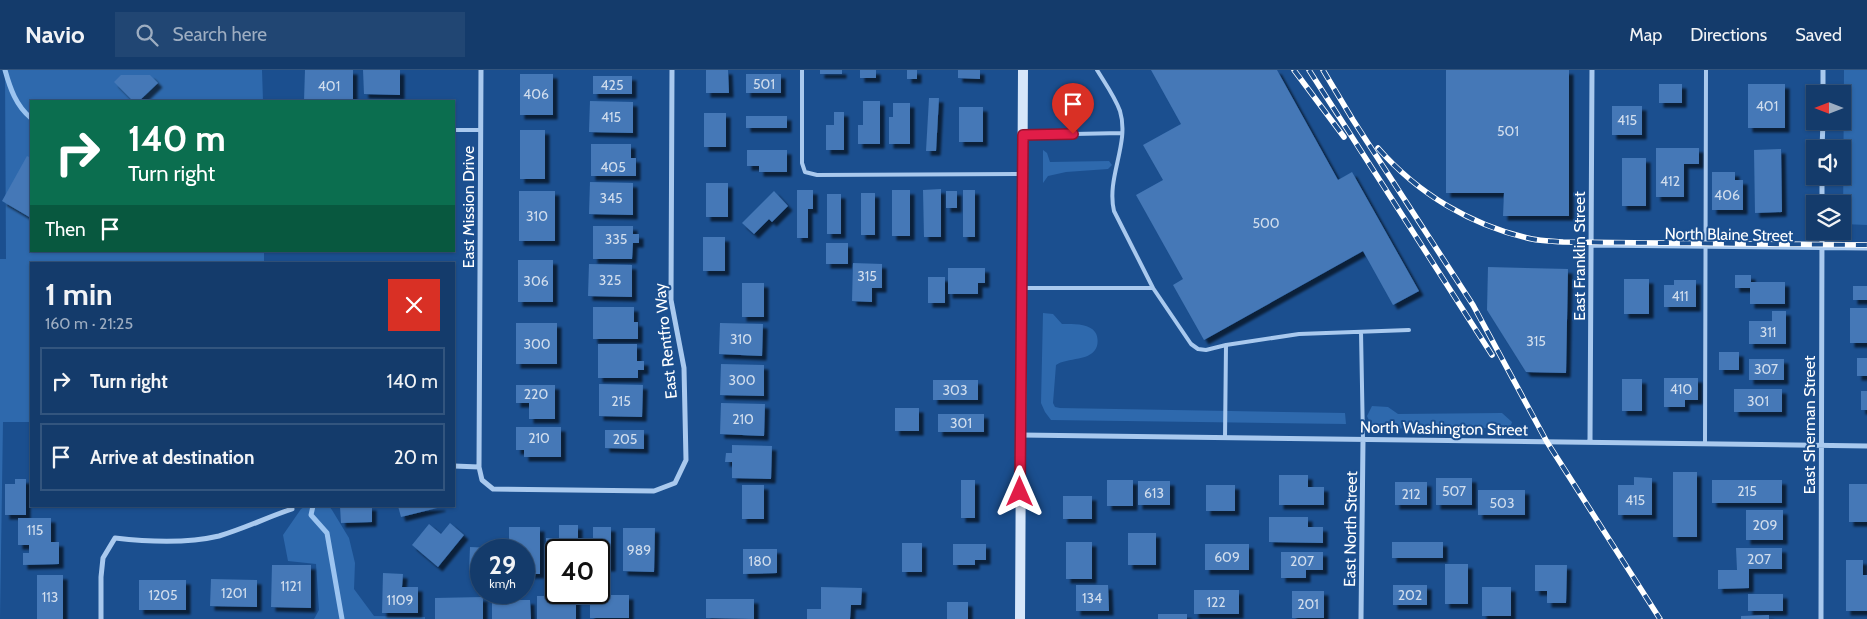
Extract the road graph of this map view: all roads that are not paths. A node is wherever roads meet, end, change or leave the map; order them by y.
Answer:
1 (481, 70) edge
2 (672, 70) edge
3 (802, 70) edge
4 (1023, 70) edge
5 (1097, 70) edge
6 (1592, 70) edge
7 (1706, 70) edge
8 (1823, 70) edge
9 (1823, 85) edge
10 (455, 130) edge
11 (481, 130) junction
12 (1122, 133) junction
13 (1023, 135) junction
14 (1022, 174) junction
15 (1822, 240) edge
16 (1591, 246) junction
17 (1705, 246) junction
18 (1822, 248) junction
19 (1867, 248) edge
20 (1022, 288) junction
21 (1153, 288) junction
22 (1409, 330) dead end
23 (1361, 332) junction
24 (1226, 345) junction
25 (1021, 435) junction
26 (1225, 438) junction
27 (1363, 440) junction
28 (1590, 442) junction
29 (1705, 444) junction
30 (1821, 445) junction
31 (1867, 446) edge
32 (455, 466) edge
33 (479, 467) junction
34 (292, 509) dead end
35 (101, 619) edge
36 (1020, 619) edge
37 (1361, 619) edge
38 (1820, 619) edge

1 - 11 street, East Mission Drive
2 - 33 street, East Rentfro Way
3 - 14 lane
4 - 13 street
5 - 12 lane
6 - 16 street, East Franklin Street
7 - 17 lane
8 - 9 street
10 - 11 lane
11 - 33 street, East Mission Drive
12 - 13 lane
12 - 21 lane
13 - 14 street
14 - 20 street
15 - 18 street, East Sherman Street
16 - 17 street, North Blaine Street
16 - 28 street, East Franklin Street
17 - 18 street, North Blaine Street
17 - 29 lane
18 - 19 street, North Blaine Street
18 - 30 street, East Sherman Street
20 - 21 lane
20 - 25 street
21 - 24 lane
22 - 23 lane
23 - 24 lane
23 - 27 lane
24 - 26 lane
25 - 26 street, North Washington Street
25 - 36 street
26 - 27 street, North Washington Street
27 - 28 street, North Washington Street
27 - 37 street, East North Street
28 - 29 street, North Washington Street
29 - 30 street, North Washington Street
30 - 31 street, North Washington Street
30 - 38 street, East Sherman Street
32 - 33 street
34 - 35 street

